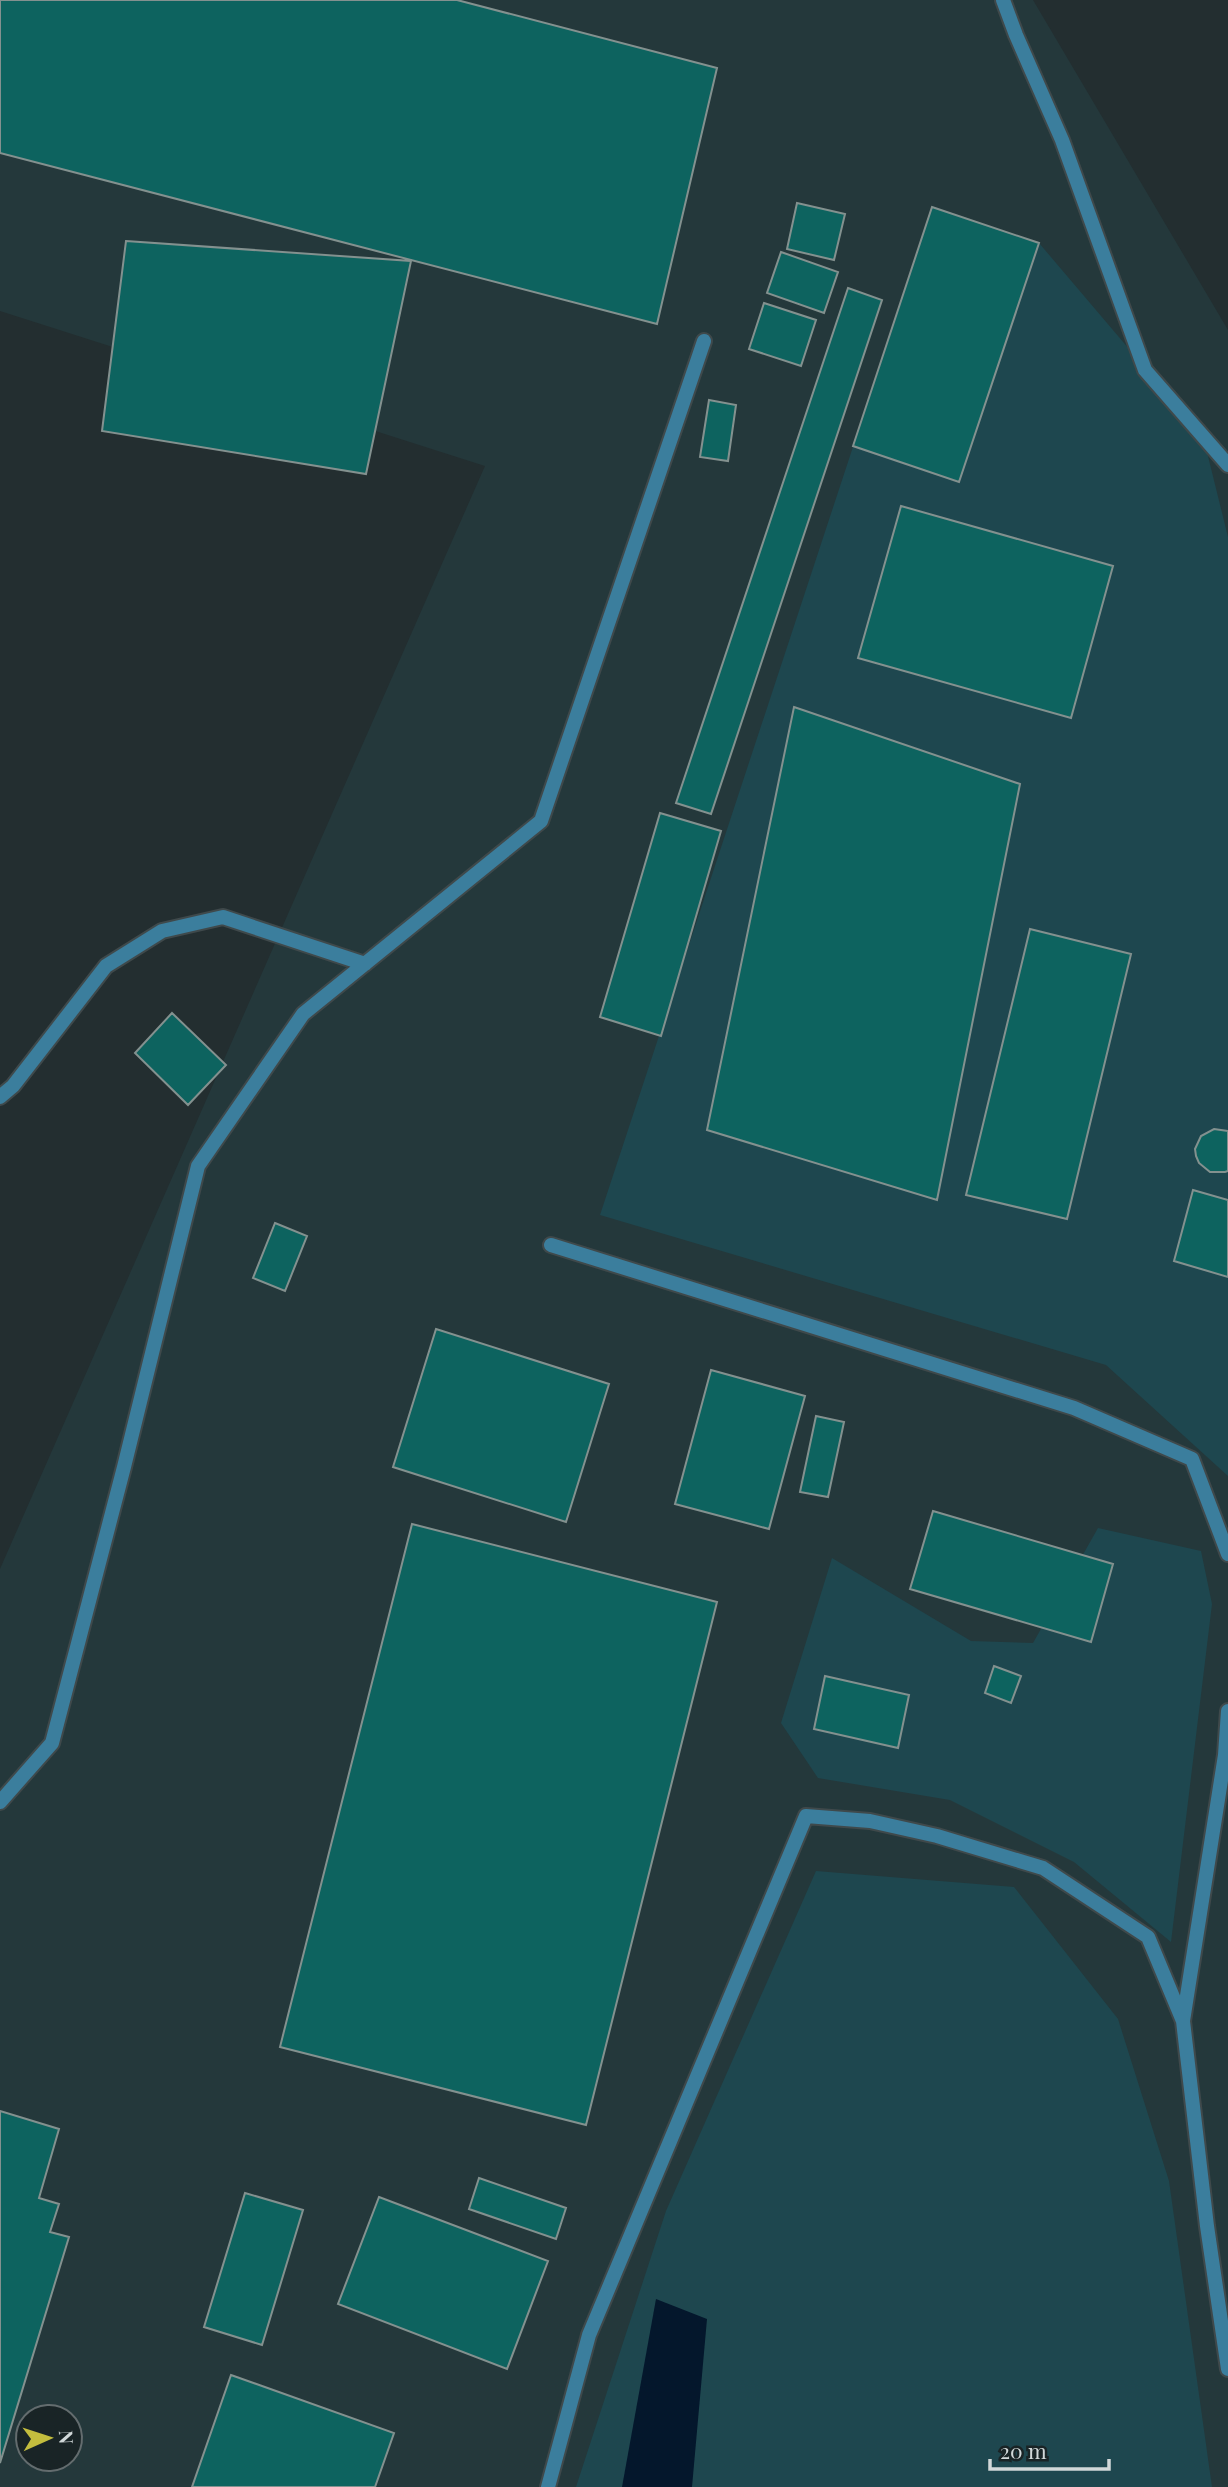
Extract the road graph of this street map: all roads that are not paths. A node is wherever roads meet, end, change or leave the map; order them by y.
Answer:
1 (1003, 0) edge
2 (704, 341) dead end
3 (1228, 464) edge
4 (365, 964) junction
5 (0, 1097) edge
6 (551, 1245) dead end
7 (1228, 1554) edge
8 (1228, 1712) edge
9 (0, 1802) edge
10 (1183, 2021) junction
11 (1228, 2369) edge
12 (548, 2487) edge

1 - 3 lane
2 - 4 lane
4 - 5 lane
4 - 9 lane
6 - 7 lane
8 - 10 lane
10 - 11 lane
10 - 12 lane

